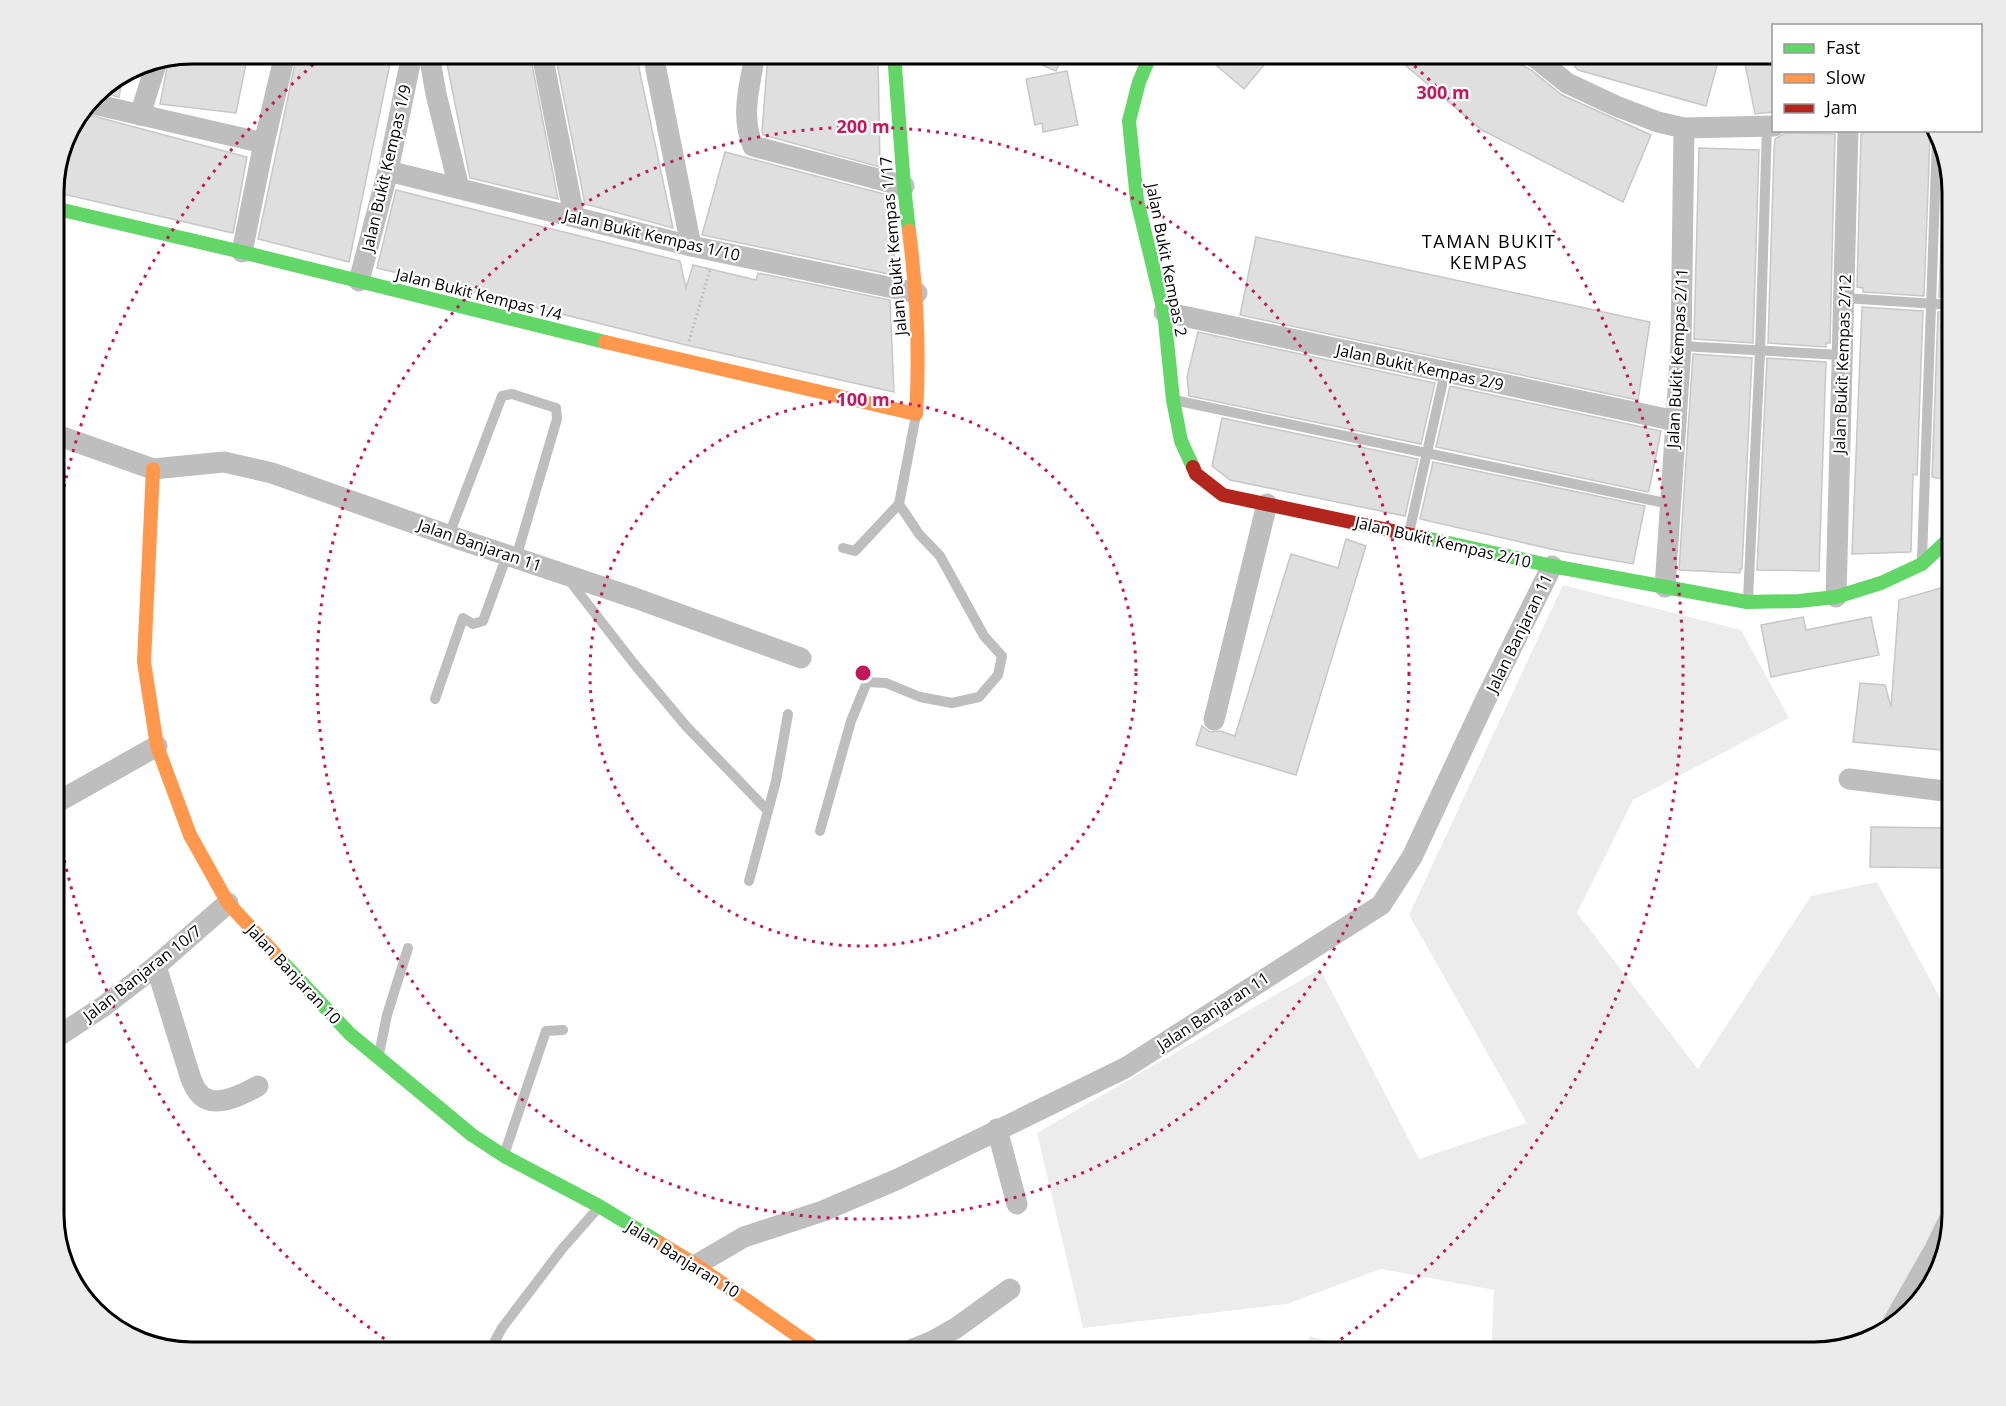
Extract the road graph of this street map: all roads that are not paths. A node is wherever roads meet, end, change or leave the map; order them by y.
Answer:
1 (1147, 64) edge
2 (1544, 64) edge
3 (282, 65) edge
4 (410, 65) edge
5 (431, 65) edge
6 (544, 65) edge
7 (655, 65) edge
8 (753, 65) edge
9 (895, 65) edge
10 (154, 71) edge
11 (99, 105) edge
12 (140, 115) junction
13 (1770, 126) edge
14 (1684, 128) junction
15 (1848, 132) edge
16 (264, 143) junction
17 (1936, 156) edge
18 (388, 171) junction
19 (904, 186) junction
20 (459, 188) junction
21 (65, 211) edge
22 (574, 216) junction
23 (691, 246) junction
24 (242, 252) junction
25 (359, 281) junction
26 (917, 293) junction
27 (1844, 298) junction
28 (1930, 304) junction
29 (1942, 305) edge
30 (1164, 312) junction
31 (1680, 346) junction
32 (1760, 352) junction
33 (1842, 355) junction
34 (1445, 372) junction
35 (1173, 400) junction
36 (916, 414) junction
37 (1676, 421) junction
38 (65, 438) edge
39 (1428, 454) junction
40 (153, 469) junction
41 (1223, 495) joint
42 (899, 504) junction
43 (1267, 504) junction
44 (1670, 504) junction
45 (1409, 534) junction
46 (450, 535) junction
47 (843, 548) dead end
48 (1942, 550) edge
49 (511, 556) junction
50 (1922, 564) junction
51 (1552, 567) junction
52 (565, 574) junction
53 (1665, 587) junction
54 (1836, 597) junction
55 (1748, 602) junction
56 (801, 658) dead end
57 (435, 699) dead end
58 (788, 714) dead end
59 (1214, 720) dead end
60 (157, 746) junction
61 (1849, 780) dead end
62 (1942, 791) edge
63 (65, 798) edge
64 (768, 811) junction
65 (820, 831) dead end
66 (749, 881) dead end
67 (228, 903) junction
68 (408, 948) dead end
69 (156, 966) junction
70 (563, 1030) dead end
71 (65, 1032) edge
72 (378, 1058) junction
73 (258, 1086) dead end
74 (998, 1129) junction
75 (504, 1156) junction
76 (1017, 1204) dead end
77 (599, 1206) junction
78 (696, 1265) junction
79 (1010, 1289) dead end
80 (494, 1342) edge
81 (807, 1342) edge
82 (931, 1342) edge

1 - 30 street, Jalan Bukit Kempas 2
2 - 14 street
3 - 16 street
4 - 18 street, Jalan Bukit Kempas 1/9
5 - 20 street, Jalan Bukit Kempas 1/9
6 - 22 street
7 - 23 street
8 - 19 street
9 - 19 street, Jalan Bukit Kempas 1/17
10 - 12 street
11 - 12 street
12 - 16 street
13 - 14 street
13 - 32 lane
14 - 31 street, Jalan Bukit Kempas 2/11
15 - 27 street, Jalan Bukit Kempas 2/12
16 - 24 street
17 - 28 lane
18 - 20 street, Jalan Bukit Kempas 1/10
18 - 25 street, Jalan Bukit Kempas 1/9
19 - 26 street, Jalan Bukit Kempas 1/17
20 - 22 street, Jalan Bukit Kempas 1/10
21 - 24 street, Jalan Bukit Kempas 1/4
22 - 23 street, Jalan Bukit Kempas 1/10
23 - 26 street, Jalan Bukit Kempas 1/10
24 - 25 street, Jalan Bukit Kempas 1/4
25 - 36 street, Jalan Bukit Kempas 1/4
26 - 36 street, Jalan Bukit Kempas 1/17
27 - 28 lane
27 - 33 street, Jalan Bukit Kempas 2/12
28 - 29 lane
28 - 50 lane
30 - 34 street, Jalan Bukit Kempas 2/9
30 - 35 street, Jalan Bukit Kempas 2
31 - 32 lane
31 - 37 street, Jalan Bukit Kempas 2/11
32 - 33 lane
32 - 55 lane
33 - 54 street, Jalan Bukit Kempas 2/12
34 - 37 street, Jalan Bukit Kempas 2/9
34 - 39 lane
35 - 39 lane
35 - 41 street, Jalan Bukit Kempas 2
36 - 42 lane
37 - 44 street, Jalan Bukit Kempas 2/11
38 - 40 street
39 - 44 lane
39 - 45 lane
40 - 46 street, Jalan Banjaran 11
40 - 60 street, Jalan Banjaran 10
41 - 43 street, Jalan Bukit Kempas 2/10
42 - 47 lane
42 - 65 lane
43 - 45 street, Jalan Bukit Kempas 2/10
43 - 59 street
44 - 53 street, Jalan Bukit Kempas 2/11
45 - 51 street, Jalan Bukit Kempas 2/10
46 - 49 street, Jalan Banjaran 11
46 - 49 lane
48 - 50 street, Jalan Bukit Kempas 2/10
49 - 52 street, Jalan Banjaran 11
49 - 57 lane
50 - 54 street, Jalan Bukit Kempas 2/10
51 - 53 street, Jalan Bukit Kempas 2/10
51 - 74 street, Jalan Banjaran 11
52 - 56 street, Jalan Banjaran 11
52 - 64 lane
53 - 55 street, Jalan Bukit Kempas 2/10
54 - 55 street, Jalan Bukit Kempas 2/10
58 - 64 lane
60 - 63 street
60 - 67 street, Jalan Banjaran 10
61 - 62 street
64 - 66 lane
67 - 69 street, Jalan Banjaran 10/7
67 - 72 street, Jalan Banjaran 10
68 - 72 lane
69 - 71 street, Jalan Banjaran 10/7
69 - 73 street
70 - 75 lane
72 - 75 street, Jalan Banjaran 10
74 - 76 street
74 - 78 street, Jalan Banjaran 11
75 - 77 street, Jalan Banjaran 10
77 - 78 street, Jalan Banjaran 10
77 - 80 lane
78 - 81 street, Jalan Banjaran 10
79 - 82 street

